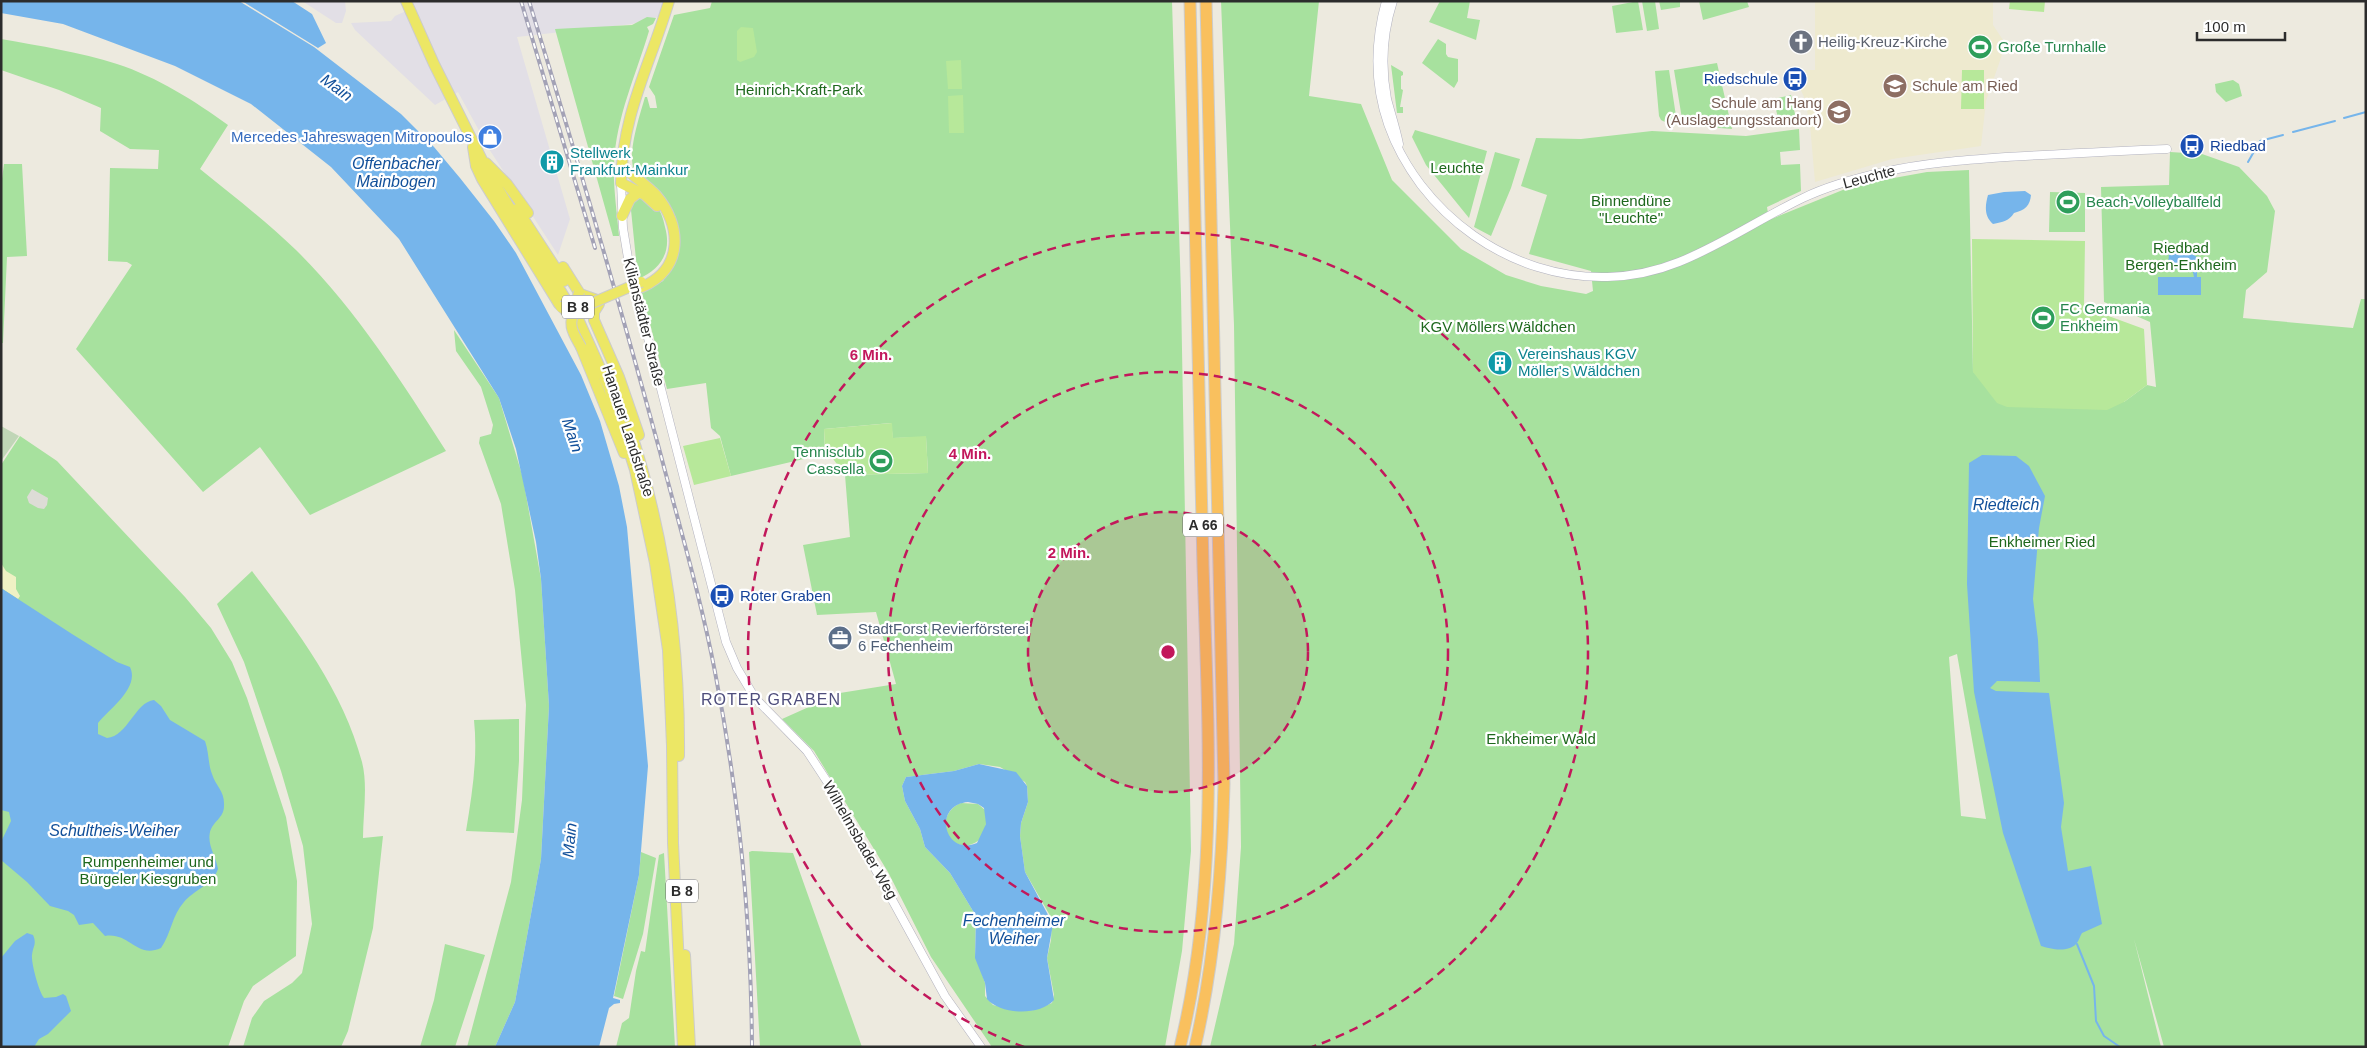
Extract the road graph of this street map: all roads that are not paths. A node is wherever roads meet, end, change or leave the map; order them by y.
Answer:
1 (669, 1) edge
2 (1190, 1) edge
3 (1206, 1) edge
4 (1386, 1) edge
5 (1393, 1) edge
6 (405, 4) edge
7 (1381, 56) junction
8 (471, 138) junction
9 (2167, 149) dead end
10 (484, 161) junction
11 (622, 164) junction
12 (621, 183) junction
13 (642, 188) junction
14 (622, 216) junction
15 (579, 292) junction
16 (598, 302) junction
17 (561, 307) junction
18 (575, 312) junction
19 (643, 503) junction
20 (654, 512) junction
21 (726, 642) joint
22 (683, 1047) edge
23 (690, 1047) edge
24 (981, 1047) edge
25 (1180, 1047) edge
26 (1194, 1047) edge

1 - 11 main road, Kilianstädter Straße
2 - 25 highway, A 66
3 - 26 highway, A 66
4 - 7 street, Leuchte
5 - 7 street, Leuchte
6 - 8 main road, Hanauer Landstraße / B 8
7 - 9 street, Leuchte
8 - 10 main road, Hanauer Landstraße / B 8
8 - 17 main road
10 - 15 main road
10 - 19 main road, Hanauer Landstraße / B 8
10 - 20 main road, Hanauer Landstraße / B 8
11 - 12 main road, Kilianstädter Straße
11 - 13 main road
12 - 13 main road
12 - 14 street, Kilianstädter Straße
13 - 14 main road
13 - 16 main road
14 - 21 street, Kilianstädter Straße
15 - 16 main road
15 - 17 main road, bridge
16 - 18 main road, bridge
16 - 20 main road
17 - 18 main road, bridge
18 - 19 main road, bridge
19 - 22 main road, Hanauer Landstraße / B 8
20 - 23 main road, Hanauer Landstraße / B 8
21 - 24 street, Wilhelmsbader Weg

